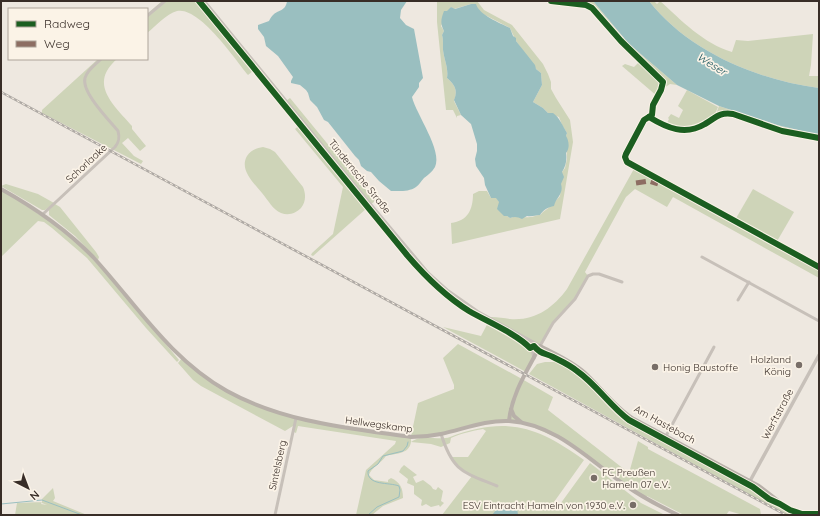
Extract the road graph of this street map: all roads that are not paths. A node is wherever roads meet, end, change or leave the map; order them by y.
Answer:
1 (165, 1) edge
2 (204, 1) edge
3 (148, 15) edge
4 (100, 60) edge
5 (1, 189) edge
6 (43, 214) junction
7 (702, 257) dead end
8 (622, 282) dead end
9 (749, 282) junction
10 (738, 300) dead end
11 (819, 320) edge
12 (524, 337) junction
13 (540, 346) junction
14 (714, 347) dead end
15 (819, 355) edge
16 (534, 358) junction
17 (510, 408) junction
18 (296, 418) junction
19 (508, 421) junction
20 (523, 423) junction
21 (441, 434) junction
22 (666, 436) junction
23 (750, 481) junction
24 (497, 486) dead end
25 (676, 514) edge
26 (819, 514) edge
27 (275, 515) edge

1 - 3 street
2 - 12 street, Tündernsche Straße
4 - 6 street, Schorlaake
5 - 6 main road, Hellwegskamp
6 - 18 main road, Hellwegskamp
7 - 9 street
8 - 13 street
9 - 10 street
9 - 11 street
12 - 13 street, Tündernsche Straße
12 - 16 street
13 - 16 main road
13 - 22 main road, Am Hastebach
14 - 22 street
15 - 23 street, Werftstraße
16 - 17 main road
17 - 19 main road
17 - 20 main road
18 - 21 main road, Hellwegskamp
18 - 27 street, Sintelsberg
19 - 20 main road, Hellwegskamp
19 - 21 main road, Hellwegskamp
20 - 25 main road, Hellwegskamp
21 - 24 street
22 - 23 main road, Am Hastebach
23 - 26 main road, Am Hastebach

